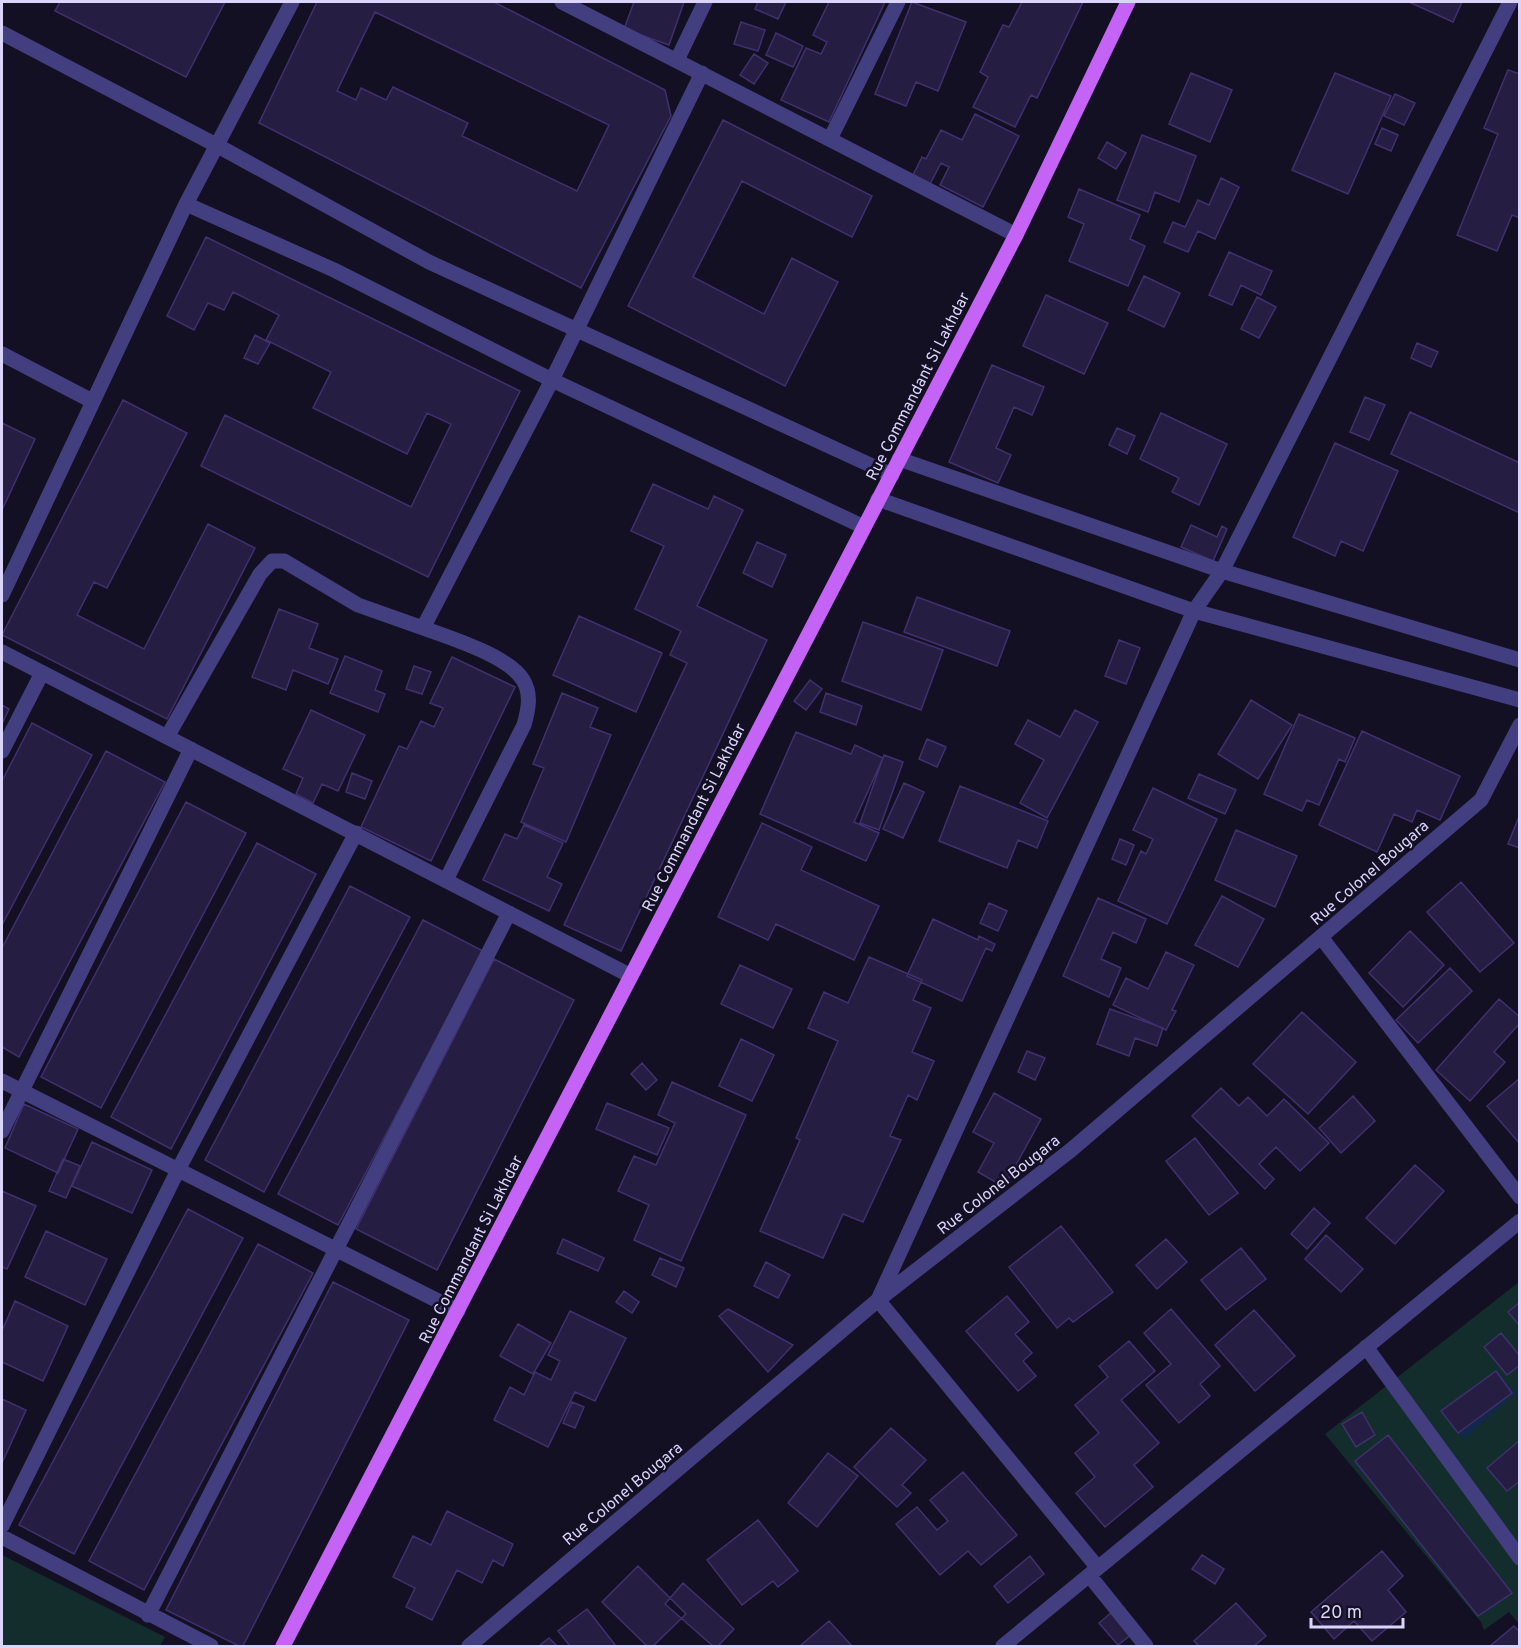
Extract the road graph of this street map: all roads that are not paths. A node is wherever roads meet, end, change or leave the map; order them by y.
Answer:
1 (292, 2) edge
2 (562, 2) edge
3 (705, 2) edge
4 (898, 2) edge
5 (1128, 2) edge
6 (1510, 2) edge
7 (2, 33) edge
8 (677, 60) junction
9 (702, 73) junction
10 (830, 139) junction
11 (218, 146) junction
12 (186, 204) junction
13 (1016, 235) junction
14 (574, 329) junction
15 (2, 354) edge
16 (552, 380) junction
17 (92, 401) junction
18 (899, 459) junction
19 (892, 475) junction
20 (878, 499) junction
21 (864, 527) junction
22 (1222, 571) junction
23 (2, 595) edge
24 (1194, 611) junction
25 (423, 628) junction
26 (2, 652) edge
27 (1520, 660) edge
28 (42, 673) junction
29 (1520, 700) edge
30 (1520, 725) edge
31 (167, 737) junction
32 (191, 749) junction
33 (2, 751) edge
34 (356, 833) junction
35 (446, 880) junction
36 (509, 913) junction
37 (1321, 937) junction
38 (631, 976) junction
39 (2, 1081) edge
40 (21, 1091) junction
41 (2, 1131) edge
42 (178, 1170) junction
43 (1520, 1197) edge
44 (1520, 1221) edge
45 (335, 1250) junction
46 (878, 1300) junction
47 (458, 1311) junction
48 (1366, 1347) junction
49 (2, 1526) edge
50 (2, 1537) edge
51 (1520, 1558) edge
52 (1093, 1571) junction
53 (148, 1615) junction
54 (211, 1647) edge
55 (283, 1647) edge
56 (469, 1647) edge
57 (1003, 1647) edge
58 (1146, 1647) edge

1 - 11 street
2 - 8 street
3 - 8 street
4 - 10 street
5 - 13 main road, Rue Commandant Si Lakhdar
6 - 22 street
7 - 11 street
8 - 9 street
9 - 10 street
9 - 14 street
10 - 13 street
11 - 12 street
11 - 14 street
12 - 16 street
12 - 17 street
13 - 18 main road, Rue Commandant Si Lakhdar
14 - 16 street
14 - 19 street
15 - 17 street
16 - 21 street
16 - 25 street
17 - 23 street
18 - 19 main road, Rue Commandant Si Lakhdar
18 - 22 street
19 - 20 main road, Rue Commandant Si Lakhdar
20 - 21 main road, Rue Commandant Si Lakhdar
20 - 24 street
21 - 38 main road, Rue Commandant Si Lakhdar
22 - 24 street
22 - 27 street
24 - 29 street
24 - 46 street
25 - 31 street
25 - 35 street
26 - 28 street
28 - 31 street
28 - 33 street
30 - 37 street, Rue Colonel Bougara
31 - 32 street
32 - 34 street
32 - 40 street
34 - 35 street
34 - 42 street
35 - 36 street
36 - 38 street
36 - 45 street
37 - 43 street
37 - 46 street, Rue Colonel Bougara
38 - 47 main road, Rue Commandant Si Lakhdar
39 - 40 street
40 - 41 street
40 - 42 street
42 - 45 street
42 - 49 street
44 - 48 street
45 - 47 street
45 - 53 street
46 - 52 street
46 - 56 street, Rue Colonel Bougara
47 - 55 main road, Rue Commandant Si Lakhdar
48 - 51 street
48 - 52 street
50 - 53 street
52 - 57 street
52 - 58 street
53 - 54 street

